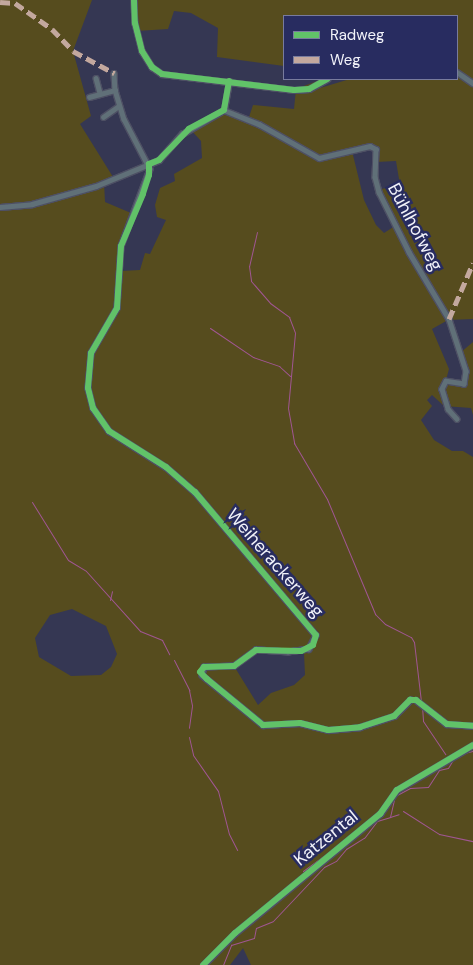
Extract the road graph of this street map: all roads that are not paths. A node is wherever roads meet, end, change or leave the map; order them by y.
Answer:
1 (134, 0) edge
2 (114, 73) dead end
3 (458, 73) edge
4 (96, 78) dead end
5 (326, 80) edge
6 (229, 81) junction
7 (473, 83) edge
8 (115, 90) junction
9 (100, 93) junction
10 (89, 97) dead end
11 (119, 106) junction
12 (224, 110) junction
13 (103, 117) dead end
14 (149, 164) junction
15 (0, 206) edge
16 (457, 419) dead end
17 (473, 726) edge
18 (473, 744) edge
19 (203, 965) edge

1 - 6 street
2 - 8 street
3 - 7 street
4 - 9 street
5 - 6 street
6 - 12 street
8 - 9 street
8 - 11 street
9 - 10 street
11 - 13 street
11 - 14 street
12 - 14 street
12 - 16 street, Bühlhofweg
14 - 15 street
14 - 17 street, Weiherackerweg
18 - 19 street, Katzental

